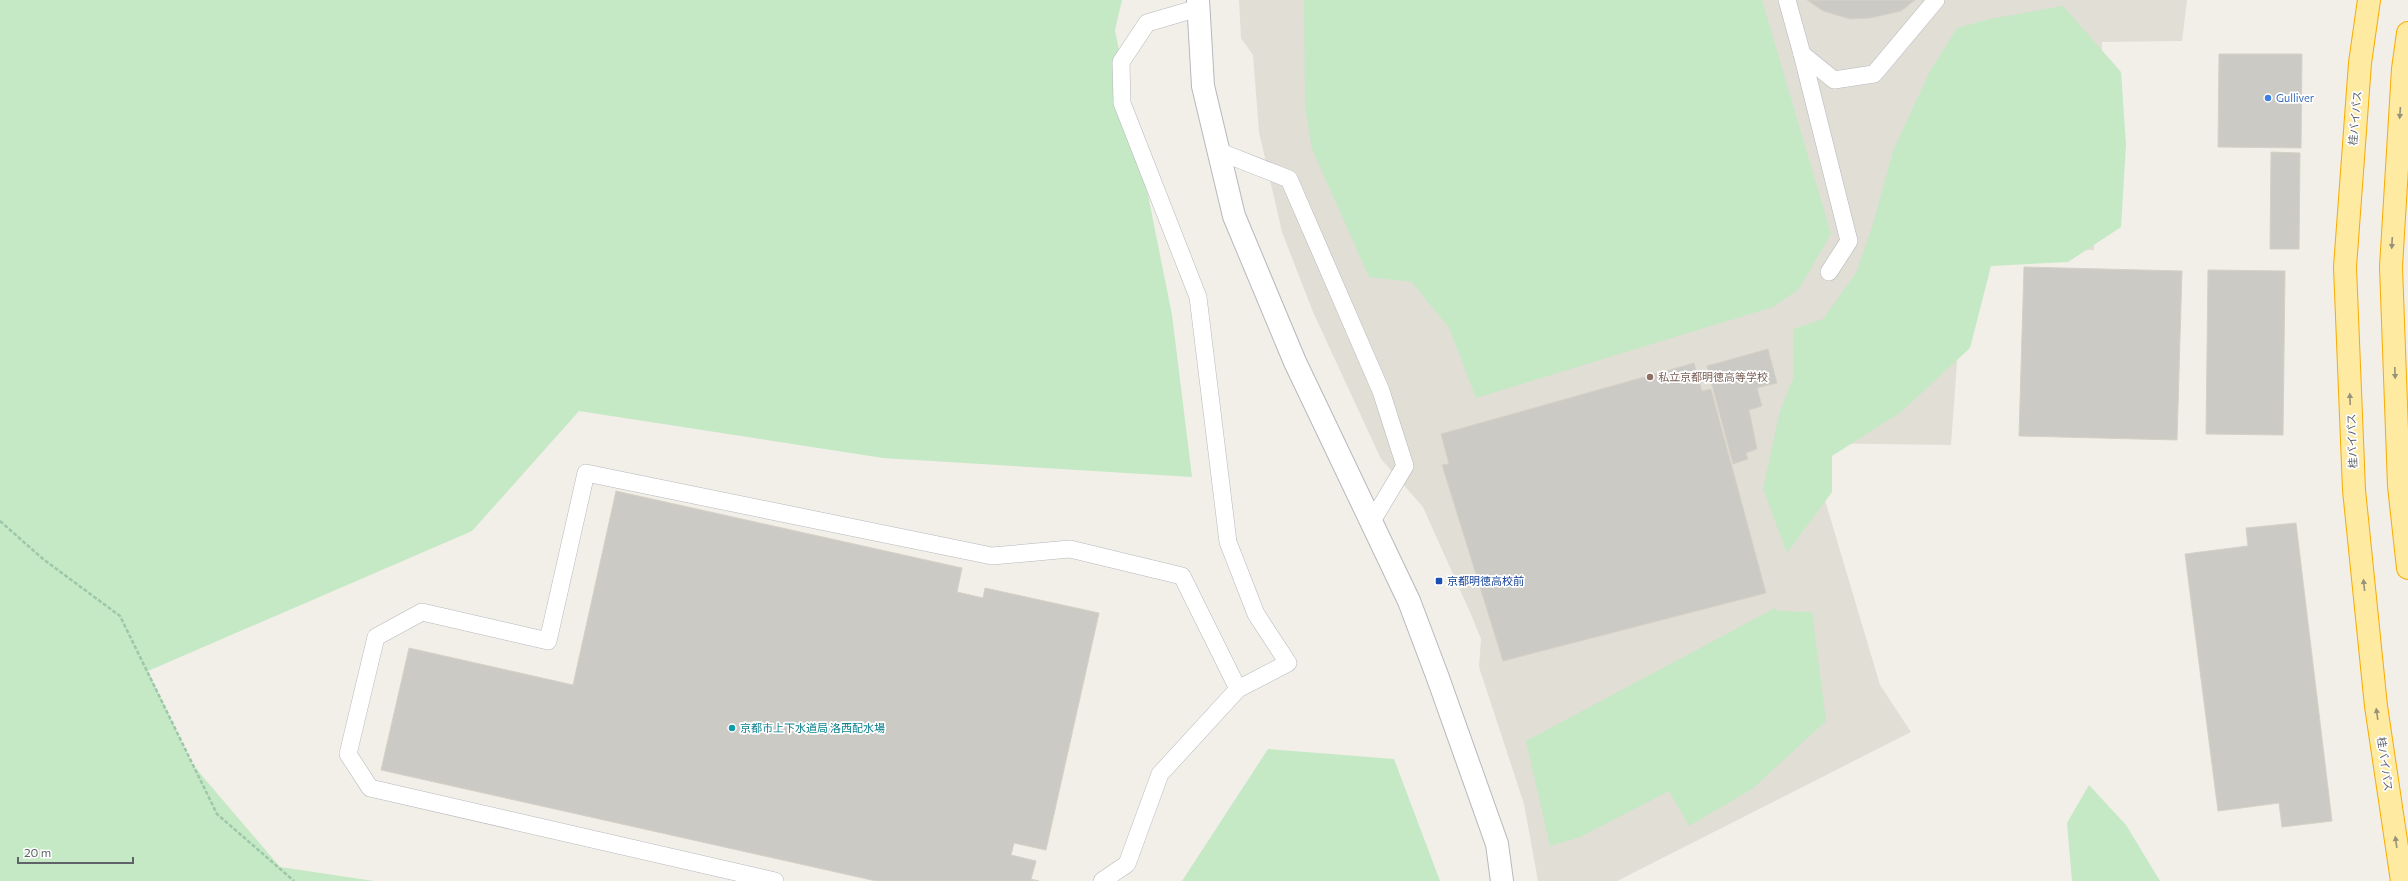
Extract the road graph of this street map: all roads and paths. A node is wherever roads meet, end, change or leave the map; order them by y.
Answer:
1 (1787, 0) edge
2 (1936, 0) edge
3 (2369, 0) edge
4 (1198, 4) edge
5 (2408, 33) edge
6 (1802, 54) junction
7 (1218, 151) junction
8 (1829, 272) dead end
9 (1372, 521) junction
10 (0, 522) edge
11 (2408, 568) edge
12 (1238, 689) junction
13 (294, 881) edge
14 (775, 881) edge
15 (1102, 881) edge
16 (1502, 881) edge
17 (2402, 881) edge

1 - 6 lane
2 - 6 lane
17 -> 3 highway, 桂バイパス
4 - 7 street
4 - 12 lane
5 -> 11 highway
6 - 8 lane
7 - 9 street
7 - 9 lane
9 - 16 street
10 - 13 path
12 - 14 lane
12 - 15 lane

